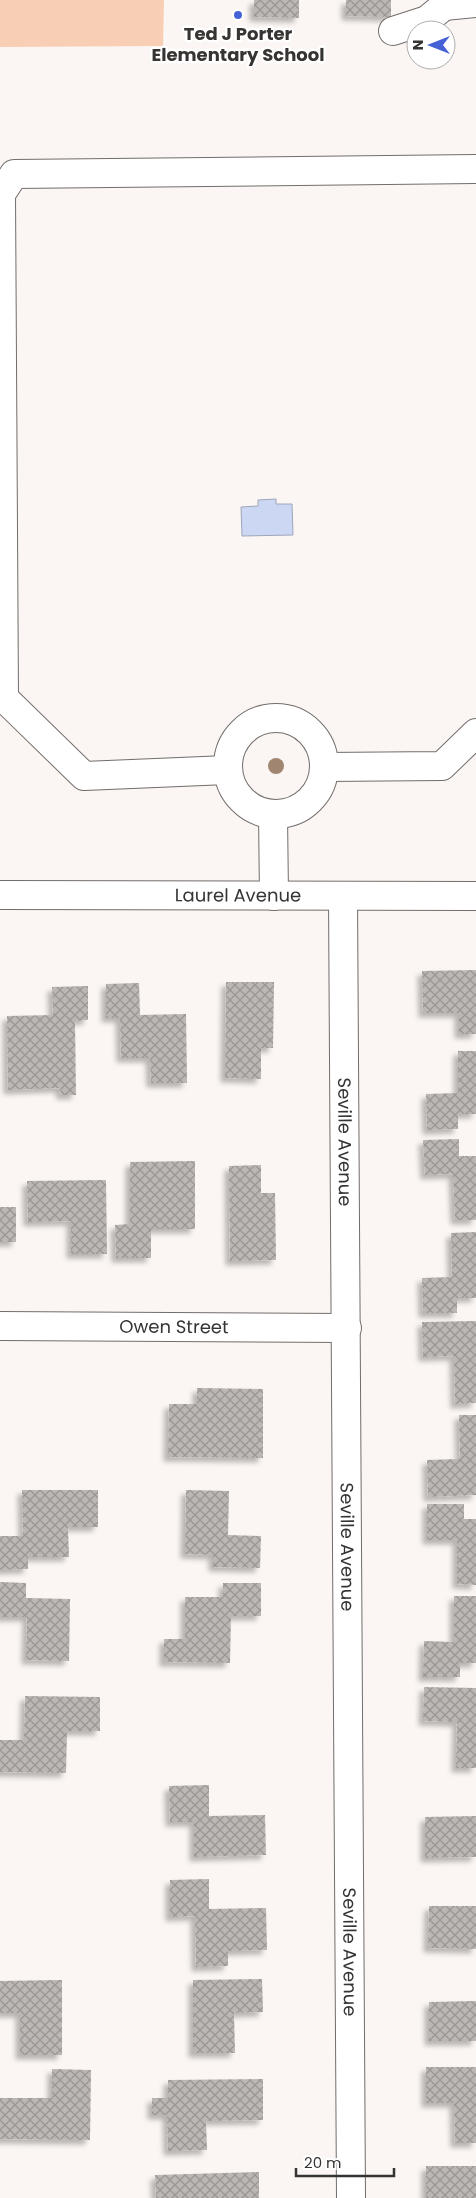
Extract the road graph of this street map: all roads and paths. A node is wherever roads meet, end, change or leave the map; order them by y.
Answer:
1 (476, 2) edge
2 (444, 3) edge
3 (394, 32) dead end
4 (476, 169) edge
5 (476, 733) edge
6 (324, 767) junction
7 (227, 770) junction
8 (273, 814) junction
9 (0, 895) edge
10 (274, 896) junction
11 (343, 896) junction
12 (476, 896) edge
13 (0, 1326) edge
14 (347, 1328) junction
15 (351, 2198) edge

1 - 2 street
2 - 3 street
4 - 7 street
5 - 6 street
6 - 7 street
6 - 8 street
7 - 8 street
8 - 10 street
9 - 10 street, Laurel Avenue
10 - 11 street, Laurel Avenue
11 - 12 street, Laurel Avenue
11 - 14 street, Seville Avenue
13 - 14 street, Owen Street
14 - 15 street, Seville Avenue

